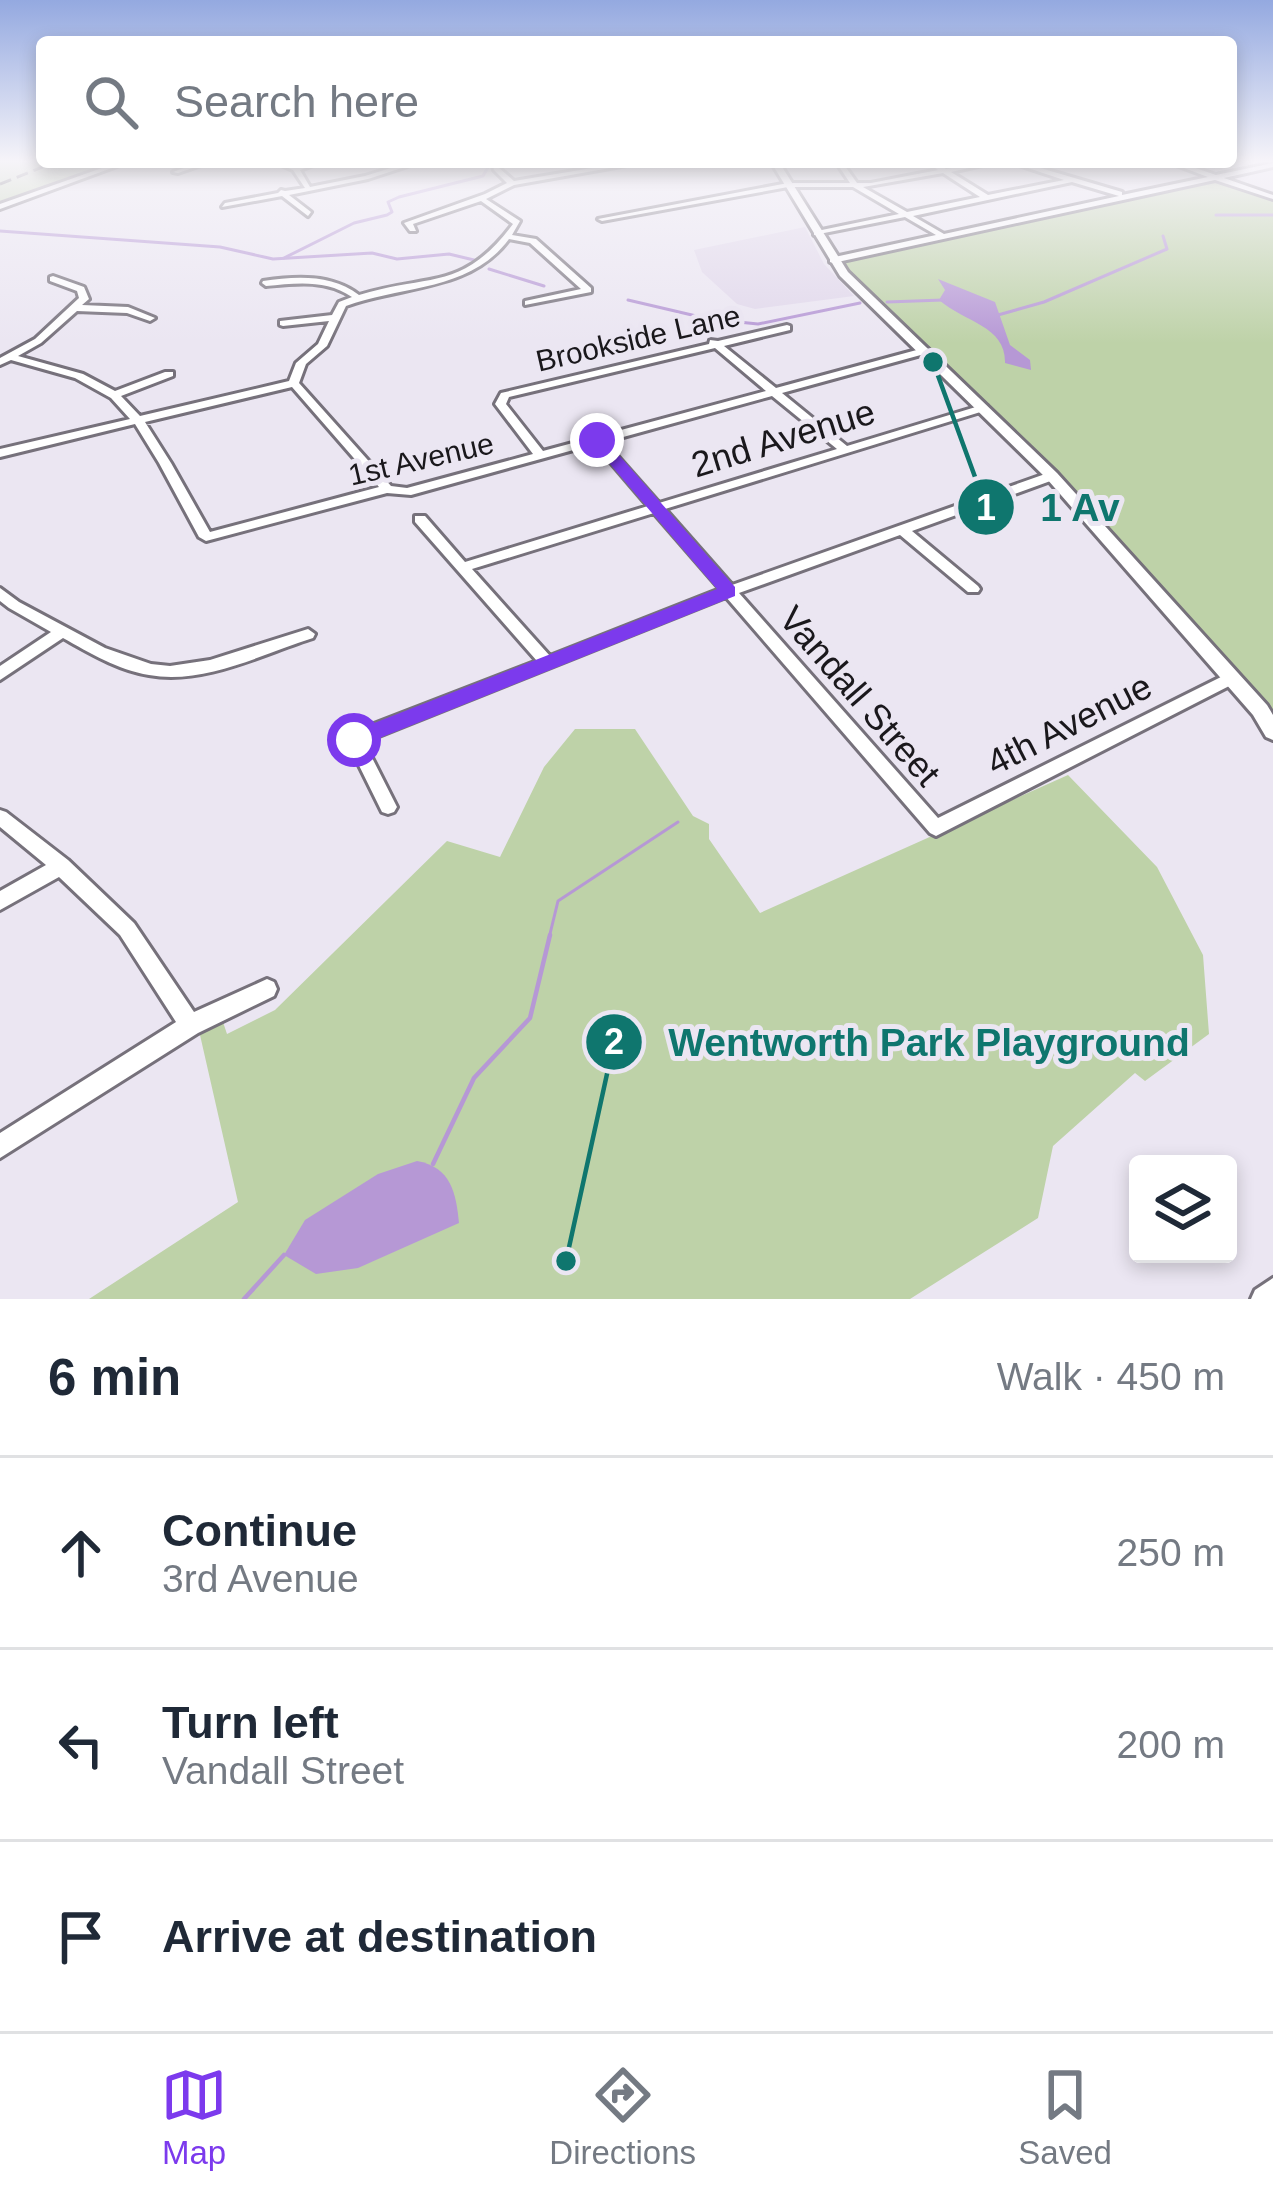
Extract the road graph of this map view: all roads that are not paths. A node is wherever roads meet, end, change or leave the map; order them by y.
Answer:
1 (411, 222) edge
2 (515, 222) edge
3 (810, 222) edge
4 (871, 222) edge
5 (916, 222) edge
6 (1002, 222) edge
7 (413, 229) dead end
8 (817, 233) junction
9 (941, 235) junction
10 (509, 236) junction
11 (832, 260) junction
12 (53, 279) dead end
13 (266, 283) dead end
14 (357, 297) junction
15 (528, 303) dead end
16 (76, 308) junction
17 (336, 317) junction
18 (150, 318) dead end
19 (283, 323) dead end
20 (788, 328) dead end
21 (713, 342) junction
22 (924, 351) junction
23 (5, 360) edge
24 (170, 374) dead end
25 (294, 383) junction
26 (773, 392) junction
27 (113, 395) junction
28 (983, 408) junction
29 (135, 418) junction
30 (597, 440) junction
31 (845, 450) junction
32 (0, 454) edge
33 (540, 455) junction
34 (1052, 476) junction
35 (387, 489) junction
36 (656, 508) junction
37 (420, 519) dead end
38 (903, 530) junction
39 (463, 567) junction
40 (973, 589) dead end
41 (729, 591) junction
42 (0, 593) edge
43 (64, 630) junction
44 (308, 634) dead end
45 (547, 662) junction
46 (0, 674) edge
47 (1232, 678) junction
48 (1273, 732) edge
49 (388, 807) dead end
50 (0, 817) edge
51 (936, 828) joint
52 (61, 866) junction
53 (0, 902) edge
54 (267, 988) dead end
55 (190, 1025) junction
56 (0, 1146) edge
57 (1273, 1291) edge
58 (1264, 1299) edge

1 - 7 street
2 - 10 street
3 - 8 main road
4 - 8 street
5 - 9 street
6 - 9 street
8 - 11 main road
9 - 11 street
10 - 14 street
10 - 15 street
11 - 22 main road
12 - 16 street
13 - 14 street
14 - 17 street
16 - 18 street
16 - 23 street
17 - 19 street
17 - 25 street
20 - 21 street, Brookside Lane
21 - 26 street
21 - 33 street, Brookside Lane
22 - 26 street, 1st Avenue
22 - 28 main road
23 - 27 street
24 - 27 street
25 - 29 street
25 - 35 street
26 - 30 street, 1st Avenue
26 - 31 street
27 - 29 street
28 - 31 street, 2nd Avenue
28 - 34 main road
29 - 32 street
29 - 35 street, 1st Avenue
30 - 33 street, 1st Avenue
30 - 36 street, Vandall Street
31 - 36 street, 2nd Avenue
33 - 35 street, 1st Avenue
34 - 38 street
34 - 47 main road
36 - 39 street, 2nd Avenue
36 - 41 street, Vandall Street
37 - 39 street
38 - 40 street
38 - 41 street
39 - 45 street
41 - 45 street
41 - 51 street, Vandall Street
42 - 43 street
43 - 44 street
43 - 46 street
45 - 49 street
47 - 48 main road
47 - 51 street, 4th Avenue
50 - 52 street
52 - 53 street
52 - 55 street
54 - 55 street
55 - 56 street
57 - 58 street

